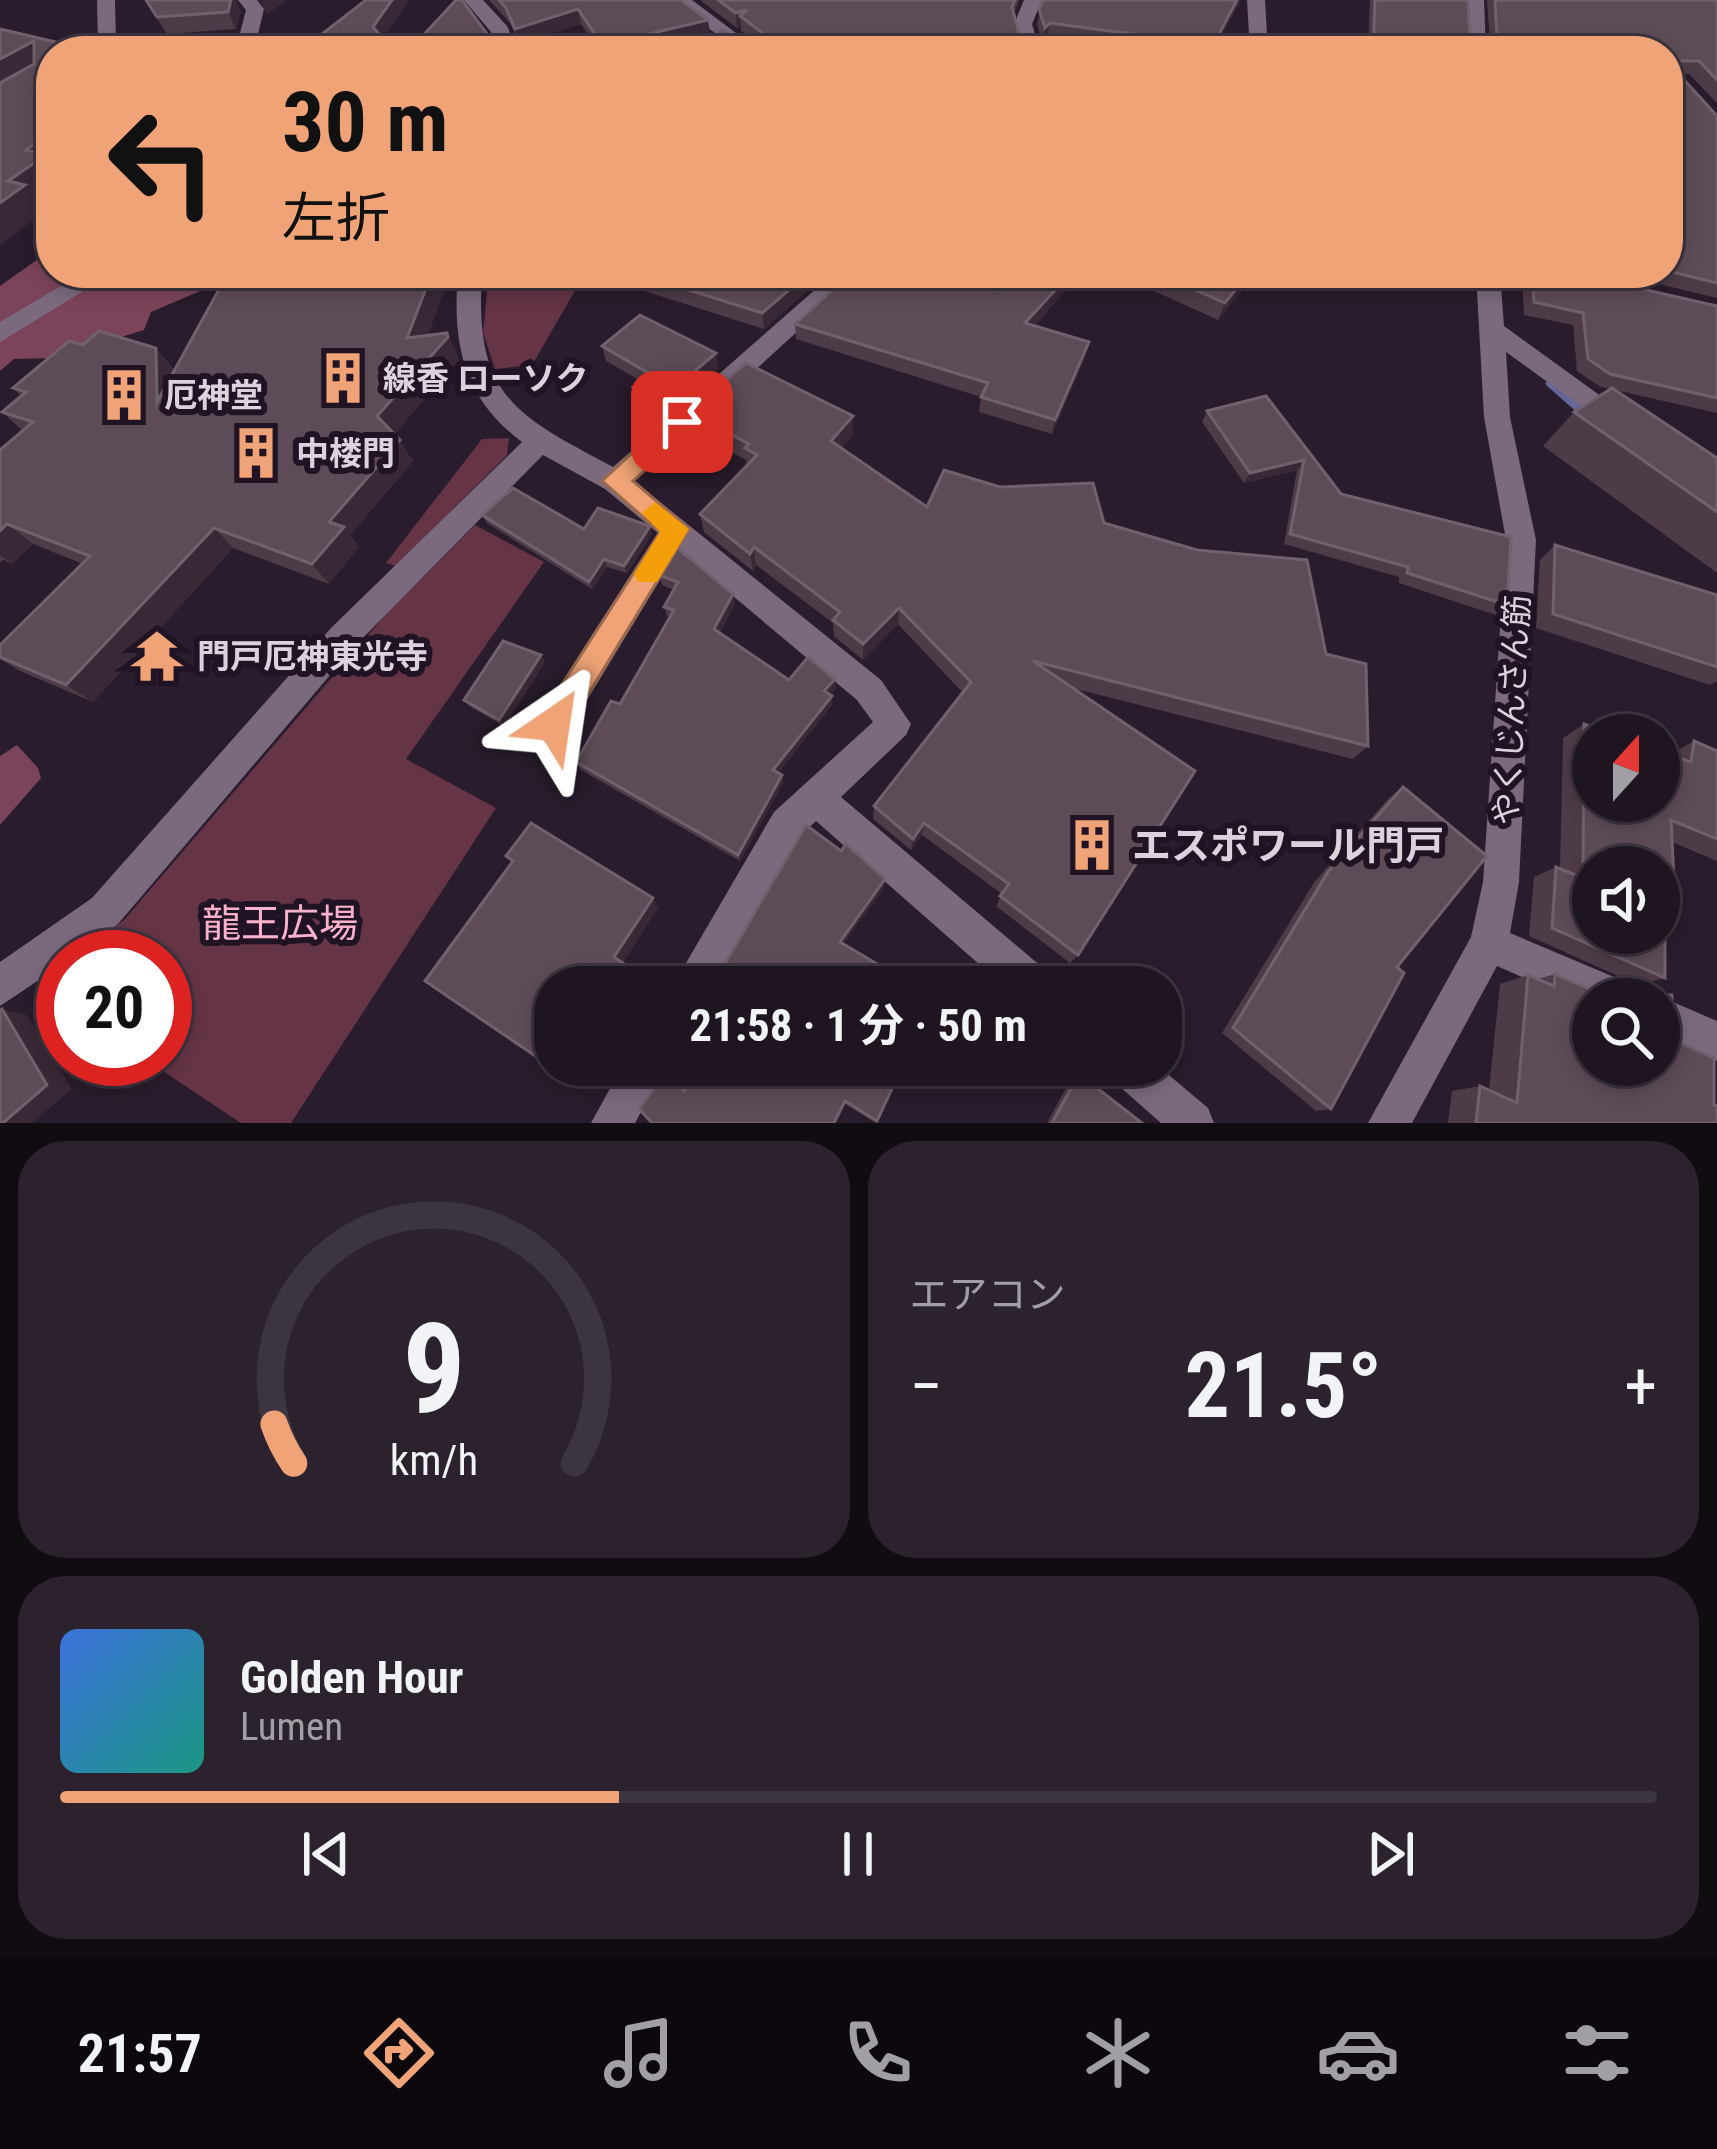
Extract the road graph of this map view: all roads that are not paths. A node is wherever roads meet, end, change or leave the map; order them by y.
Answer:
1 (106, 0) edge
2 (247, 0) edge
3 (473, 0) edge
4 (680, 0) edge
5 (1033, 0) edge
6 (1256, 0) edge
7 (1474, 0) edge
8 (106, 36) edge
9 (250, 36) edge
10 (500, 36) edge
11 (730, 36) edge
12 (1027, 36) edge
13 (1258, 36) edge
14 (1476, 36) edge
15 (81, 288) edge
16 (469, 288) edge
17 (832, 288) edge
18 (1489, 288) edge
19 (1491, 329) junction
20 (0, 333) edge
21 (1639, 434) edge
22 (540, 441) junction
23 (615, 481) junction
24 (676, 529) junction
25 (554, 724) dead end
26 (815, 798) junction
27 (1489, 944) junction
28 (704, 966) edge
29 (1011, 966) edge
30 (1572, 979) edge
31 (0, 986) edge
32 (1680, 1025) edge
33 (1717, 1041) edge
34 (634, 1086) edge
35 (1150, 1086) edge
36 (612, 1123) edge
37 (1193, 1123) edge
38 (1389, 1123) edge

1 - 8 street
2 - 9 street
3 - 10 street
4 - 11 street
5 - 12 street
6 - 13 street
7 - 14 street
15 - 20 street
16 - 22 street
17 - 23 street
18 - 19 street, やくじんさん筋
19 - 21 street
19 - 27 street, やくじんさん筋
22 - 23 street
22 - 31 street
23 - 24 street
24 - 25 street
24 - 26 street
26 - 28 street
26 - 29 street
27 - 30 street
27 - 38 street, やくじんさん筋
32 - 33 street
34 - 36 street
35 - 37 street

